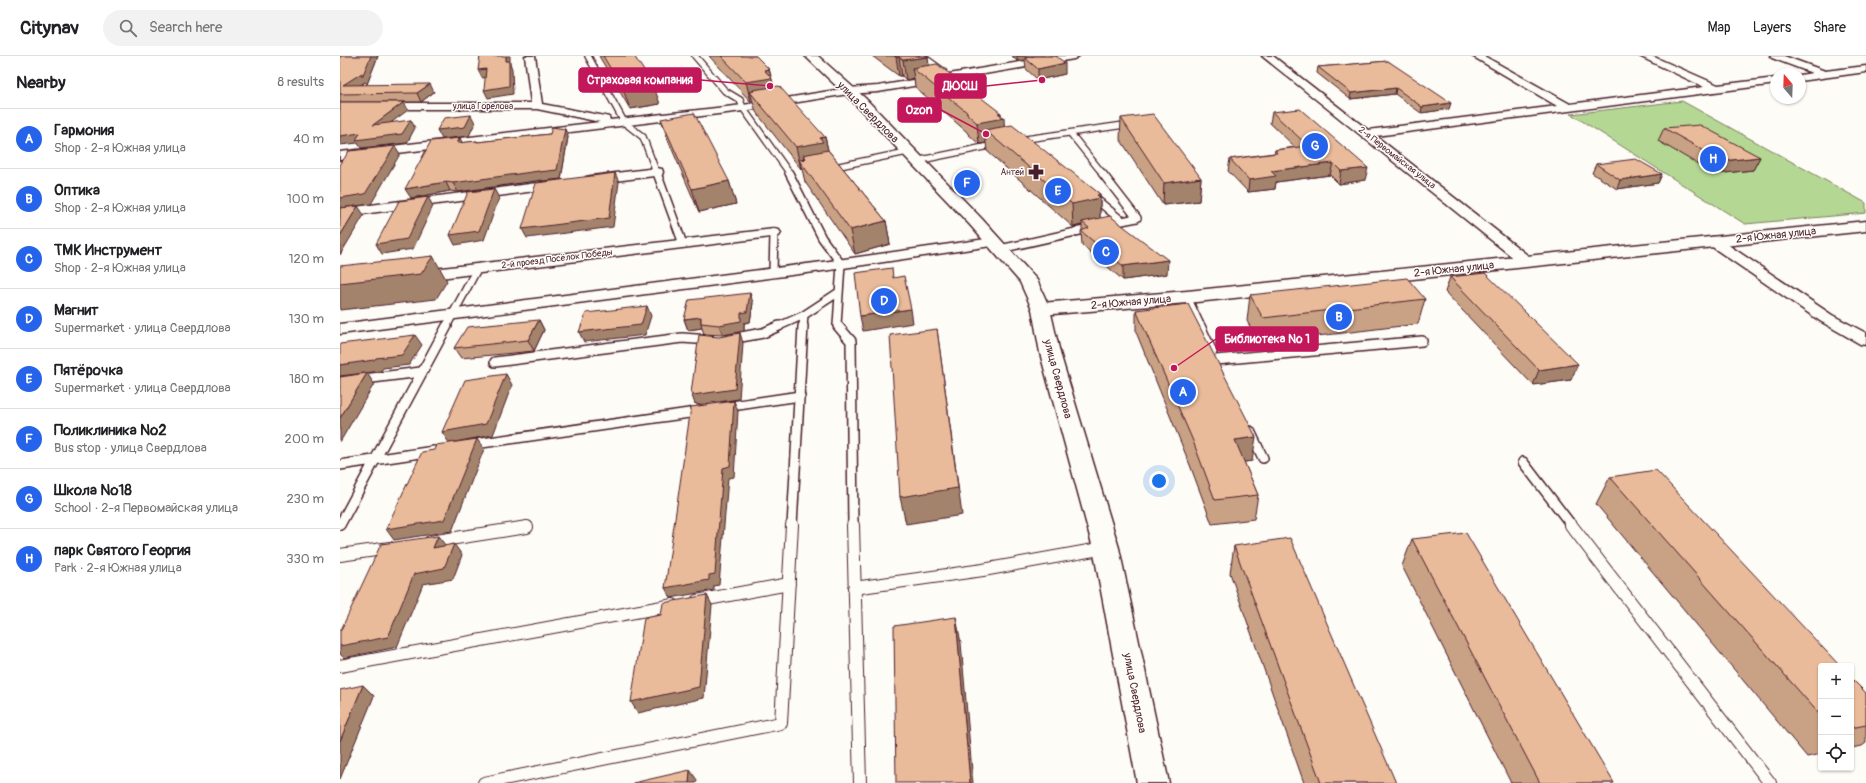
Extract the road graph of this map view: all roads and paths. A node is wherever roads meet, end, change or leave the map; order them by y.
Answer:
1 (530, 56) edge
2 (588, 56) edge
3 (695, 56) edge
4 (811, 56) edge
5 (922, 56) edge
6 (1074, 56) edge
7 (1267, 56) edge
8 (1477, 56) edge
9 (1644, 56) edge
10 (1775, 56) edge
11 (1061, 57) edge
12 (1866, 69) edge
13 (1824, 75) junction
14 (1806, 77) edge
15 (954, 79) junction
16 (1770, 82) edge
17 (1717, 89) junction
18 (848, 91) junction
19 (340, 106) edge
20 (537, 106) junction
21 (743, 108) junction
22 (1569, 108) junction
23 (624, 122) junction
24 (1137, 123) edge
25 (1071, 134) junction
26 (1366, 134) junction
27 (1016, 135) edge
28 (1022, 140) junction
29 (1015, 141) edge
30 (1008, 143) edge
31 (1028, 145) edge
32 (340, 156) edge
33 (911, 156) junction
34 (821, 170) edge
35 (657, 172) junction
36 (1087, 192) edge
37 (340, 213) edge
38 (1122, 221) junction
39 (1108, 224) edge
40 (1100, 226) edge
41 (1866, 226) edge
42 (774, 233) joint
43 (1713, 241) junction
44 (683, 244) junction
45 (996, 246) junction
46 (1526, 261) junction
47 (841, 264) junction
48 (477, 268) junction
49 (773, 273) junction
50 (401, 278) edge
51 (839, 292) junction
52 (1187, 297) junction
53 (1041, 309) junction
54 (452, 313) junction
55 (804, 315) junction
56 (340, 329) edge
57 (1866, 340) edge
58 (1422, 341) dead end
59 (495, 362) dead end
60 (421, 372) junction
61 (340, 382) edge
62 (800, 396) junction
63 (1246, 423) edge
64 (457, 447) edge
65 (441, 450) edge
66 (1263, 458) dead end
67 (1523, 462) dead end
68 (340, 465) edge
69 (340, 525) edge
70 (527, 527) dead end
71 (418, 544) edge
72 (402, 546) edge
73 (1106, 548) junction
74 (340, 555) edge
75 (789, 584) junction
76 (854, 588) junction
77 (340, 666) edge
78 (484, 783) edge
79 (860, 783) edge
80 (1153, 783) edge
81 (1770, 783) edge

1 - 20 street
2 - 23 lane
3 - 21 lane
4 - 18 main road, улица Свердлова
5 - 15 lane
6 - 11 street
7 - 26 street, 2-я Первомайская улица
8 - 22 street
9 - 17 street
10 - 13 street
11 - 15 street
12 - 13 street
13 - 14 street
15 - 18 street
16 - 17 street
17 - 22 street
18 - 21 street
18 - 33 main road, улица Свердлова
19 - 20 street, улица Горелова
20 - 23 street, улица Горелова
21 - 23 street
21 - 47 lane
22 - 26 street
23 - 32 street
23 - 35 lane
24 - 25 lane
25 - 28 lane
25 - 38 lane
26 - 46 street, 2-я Первомайская улица
27 - 28 lane
28 - 29 lane
28 - 31 lane
30 - 33 lane
33 - 34 lane
33 - 45 main road, улица Свердлова
35 - 37 street
35 - 44 lane
36 - 38 lane
38 - 39 lane
40 - 45 lane
41 - 43 main road, 2-я Южная улица
42 - 44 street, 2-й проезд Посёлок Победы
42 - 49 lane
43 - 46 main road, 2-я Южная улица
43 - 57 street
44 - 48 street, 2-й проезд Посёлок Победы
45 - 47 street
45 - 53 main road, улица Свердлова
46 - 52 main road, 2-я Южная улица
47 - 49 street
47 - 51 lane
48 - 50 street, 2-й проезд Посёлок Победы
48 - 54 lane
49 - 54 street
51 - 55 lane
51 - 76 lane
52 - 53 main road, 2-я Южная улица
52 - 58 lane
53 - 73 main road, улица Свердлова
54 - 56 street
54 - 60 lane
55 - 59 lane
55 - 62 lane
60 - 61 lane
60 - 69 lane
62 - 64 lane
62 - 75 lane
63 - 66 lane
65 - 68 lane
67 - 81 lane
70 - 71 lane
72 - 74 lane
73 - 76 lane
73 - 80 main road, улица Свердлова
75 - 77 lane
75 - 78 lane
76 - 79 lane

